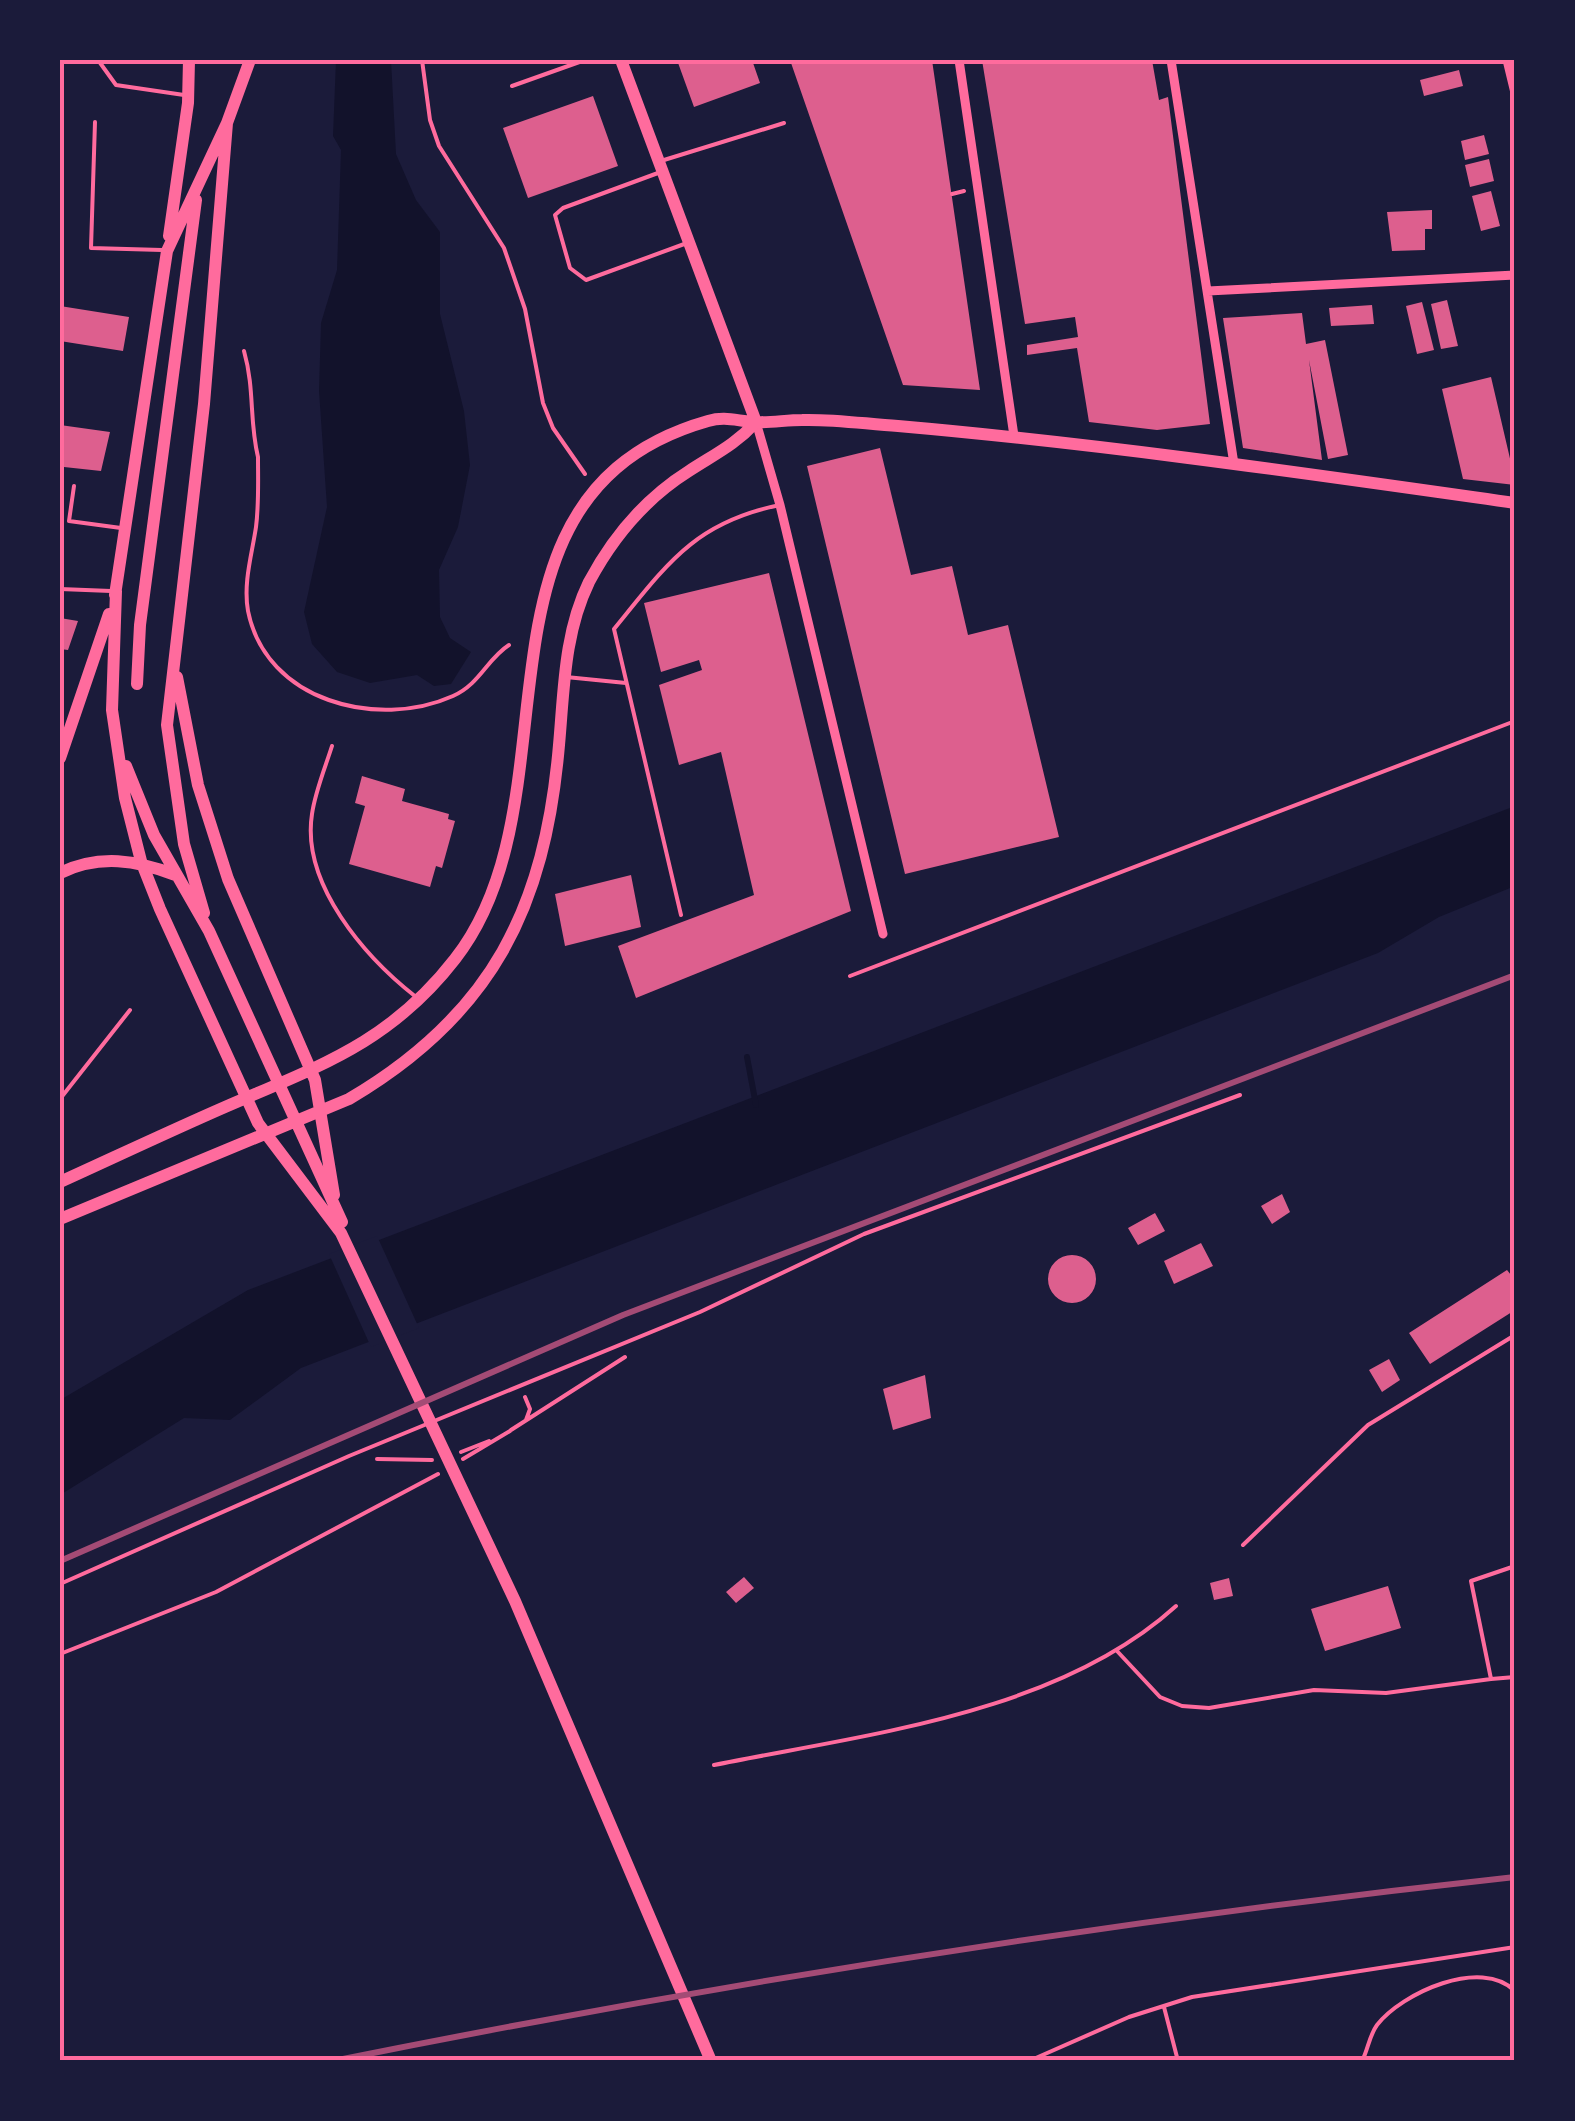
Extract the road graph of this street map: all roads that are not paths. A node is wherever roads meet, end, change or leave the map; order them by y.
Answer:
1 (98, 60) edge
2 (189, 60) edge
3 (250, 60) edge
4 (585, 60) edge
5 (621, 60) edge
6 (959, 60) edge
7 (1171, 60) edge
8 (1508, 60) edge
9 (512, 86) dead end
10 (1515, 92) edge
11 (189, 96) junction
12 (95, 122) dead end
13 (784, 122) dead end
14 (227, 123) junction
15 (661, 167) junction
16 (198, 186) junction
17 (689, 242) junction
18 (167, 251) junction
19 (1515, 276) edge
20 (1208, 291) junction
21 (756, 422) junction
22 (1014, 436) junction
23 (1234, 464) junction
24 (74, 486) dead end
25 (1515, 502) edge
26 (780, 505) junction
27 (126, 528) junction
28 (60, 589) edge
29 (116, 591) junction
30 (564, 677) junction
31 (136, 684) dead end
32 (626, 684) junction
33 (173, 688) junction
34 (1515, 722) edge
35 (116, 740) junction
36 (332, 746) dead end
37 (60, 758) edge
38 (140, 861) junction
39 (60, 873) edge
40 (175, 875) junction
41 (194, 894) dead end
42 (681, 916) dead end
43 (208, 931) junction
44 (883, 934) dead end
45 (850, 976) dead end
46 (419, 1000) junction
47 (130, 1010) dead end
48 (1240, 1095) dead end
49 (60, 1099) edge
50 (60, 1182) edge
51 (60, 1220) edge
52 (341, 1233) junction
53 (1515, 1335) edge
54 (1243, 1545) dead end
55 (1515, 1566) edge
56 (60, 1584) edge
57 (1176, 1606) dead end
58 (1117, 1651) junction
59 (1515, 1678) edge
60 (1491, 1679) junction
61 (714, 1765) dead end
62 (1515, 1947) edge
63 (1164, 2005) junction
64 (712, 2061) edge
65 (1029, 2061) edge
66 (1178, 2061) edge

1 - 11 lane
2 - 11 main road
3 - 14 main road
4 - 9 lane
5 - 15 main road
6 - 22 street
7 - 20 street
8 - 10 street
11 - 18 main road
12 - 18 lane
13 - 15 lane
14 - 16 main road
14 - 33 main road
15 - 17 main road
15 - 17 lane
16 - 18 main road
16 - 31 main road
17 - 21 main road
18 - 27 main road
19 - 20 street
20 - 23 street
21 - 22 main road
21 - 26 street
21 - 30 main road
21 - 46 main road
22 - 23 main road
23 - 25 main road
24 - 27 lane
26 - 32 lane
26 - 44 street
27 - 29 main road
28 - 29 lane
29 - 35 main road
29 - 37 main road
30 - 32 lane
30 - 51 main road
32 - 42 lane
33 - 43 main road
33 - 52 main road
34 - 45 lane
35 - 38 main road
35 - 40 main road
36 - 46 lane
38 - 39 main road
38 - 40 main road
38 - 52 main road
40 - 43 main road
41 - 52 main road
43 - 64 main road
46 - 50 main road
47 - 49 lane
48 - 56 lane
52 - 64 main road
53 - 54 lane
55 - 60 lane
57 - 58 lane
58 - 60 lane
58 - 61 lane
59 - 60 lane
62 - 63 lane
63 - 65 lane
63 - 66 lane

